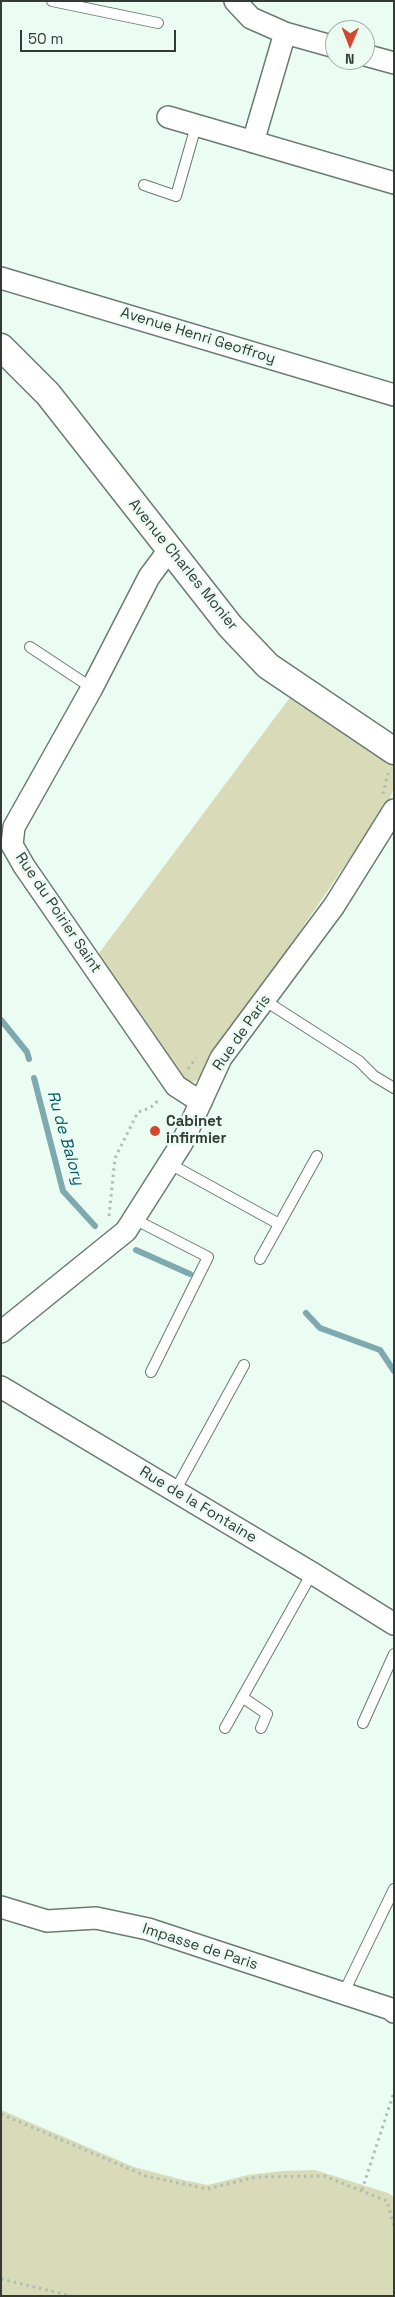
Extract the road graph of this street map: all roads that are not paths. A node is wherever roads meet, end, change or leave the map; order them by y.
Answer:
1 (52, 1) edge
2 (235, 1) edge
3 (158, 23) dead end
4 (285, 33) junction
5 (325, 44) edge
6 (375, 58) edge
7 (394, 63) edge
8 (168, 117) dead end
9 (196, 126) junction
10 (253, 142) junction
11 (394, 183) edge
12 (144, 185) dead end
13 (1, 278) edge
14 (1, 347) edge
15 (394, 395) edge
16 (169, 550) junction
17 (30, 647) dead end
18 (92, 688) junction
19 (394, 752) edge
20 (394, 810) edge
21 (264, 1000) junction
22 (394, 1088) edge
23 (201, 1102) junction
24 (317, 1156) dead end
25 (170, 1164) junction
26 (134, 1219) junction
27 (280, 1224) junction
28 (260, 1259) dead end
29 (1, 1332) edge
30 (244, 1365) dead end
31 (151, 1372) dead end
32 (1, 1387) edge
33 (175, 1491) junction
34 (312, 1573) junction
35 (394, 1624) edge
36 (394, 1654) edge
37 (242, 1697) junction
38 (363, 1724) dead end
39 (225, 1728) dead end
40 (261, 1728) dead end
41 (394, 1889) edge
42 (1, 1907) edge
43 (343, 1994) junction
44 (394, 2012) edge

1 - 3 lane
2 - 4 street
4 - 5 street
4 - 10 street
6 - 7 street
8 - 9 street
9 - 10 street
9 - 12 lane
10 - 11 street
13 - 15 street, Avenue Henri Geoffroy
14 - 16 street, Avenue Charles Monier
16 - 18 street, Rue du Poirier Saint
16 - 19 street, Avenue Charles Monier
17 - 18 lane
18 - 23 street, Rue du Poirier Saint
20 - 21 street, Rue de Paris
21 - 22 lane
21 - 23 street, Rue de Paris
23 - 25 street, Rue de Paris
24 - 27 lane
25 - 26 street, Rue de Paris
25 - 27 lane
26 - 29 street, Rue de Paris
26 - 31 lane
27 - 28 lane
30 - 33 lane
32 - 33 street, Rue de la Fontaine
33 - 34 street, Rue de la Fontaine
34 - 35 street, Rue de la Fontaine
34 - 37 lane
36 - 38 lane
37 - 39 lane
37 - 40 lane
41 - 43 lane
42 - 43 street, Impasse de Paris
43 - 44 street, Impasse de Paris

